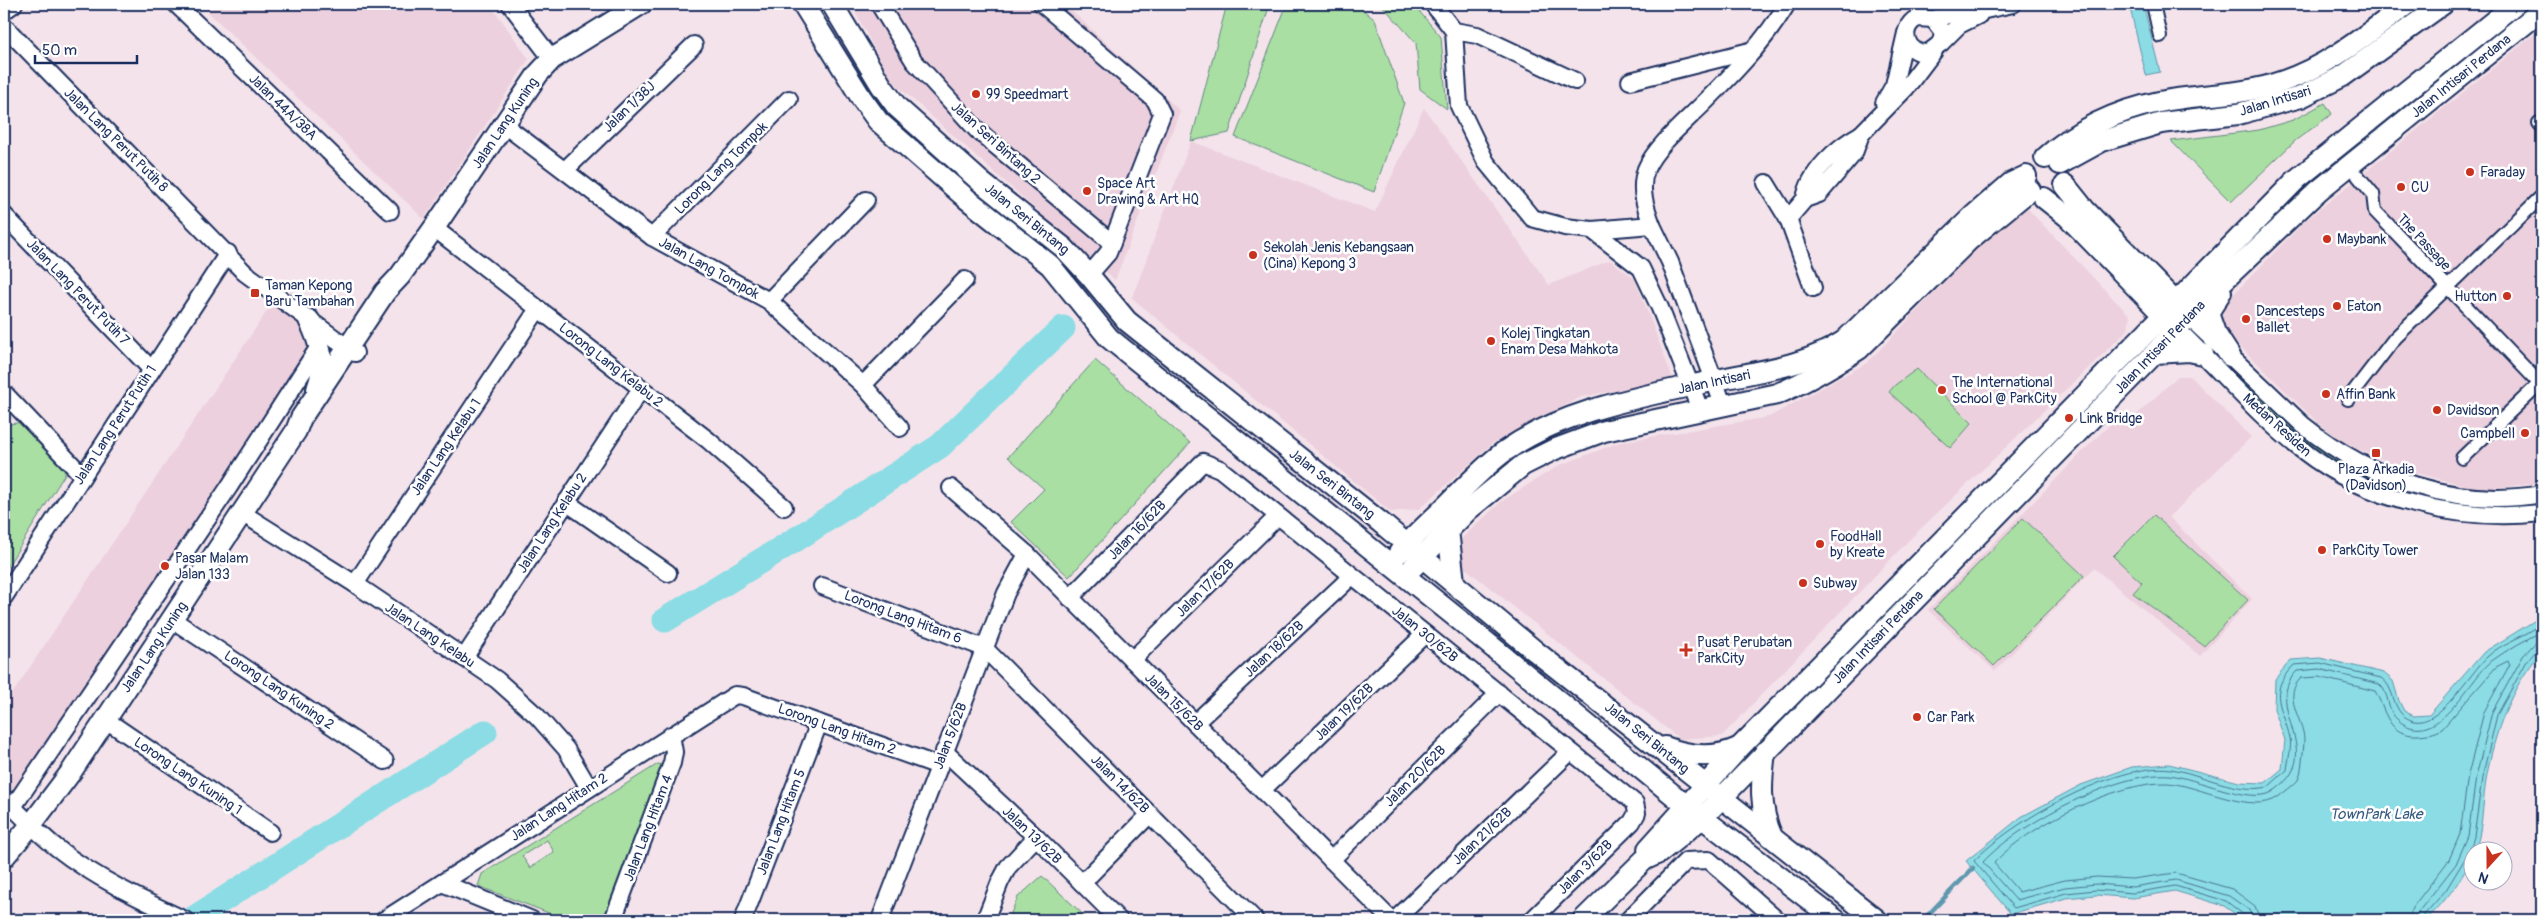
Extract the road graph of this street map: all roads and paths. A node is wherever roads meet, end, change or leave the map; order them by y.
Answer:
1 (14, 4) edge
2 (176, 4) edge
3 (510, 4) edge
4 (642, 4) edge
5 (803, 4) edge
6 (832, 4) edge
7 (879, 4) edge
8 (1042, 4) edge
9 (1433, 4) edge
10 (1787, 4) edge
11 (2014, 4) edge
12 (2153, 4) edge
13 (2407, 4) edge
14 (2444, 4) edge
15 (2515, 4) edge
16 (1985, 10) junction
17 (2542, 10) edge
18 (4, 11) edge
19 (1922, 13) edge
20 (4, 26) edge
21 (1454, 31) junction
22 (1906, 33) junction
23 (2160, 36) dead end
24 (694, 45) dead end
25 (1937, 47) junction
26 (1754, 50) junction
27 (552, 59) junction
28 (1575, 80) dead end
29 (1630, 82) dead end
30 (789, 99) dead end
31 (1878, 114) junction
32 (503, 124) junction
33 (2053, 161) junction
34 (565, 170) junction
35 (2358, 176) dead end
36 (1766, 183) dead end
37 (2065, 185) junction
38 (2033, 188) junction
39 (2542, 196) edge
40 (866, 200) dead end
41 (390, 211) dead end
42 (4, 215) edge
43 (1788, 219) junction
44 (1652, 225) junction
45 (434, 228) junction
46 (1592, 230) junction
47 (652, 237) junction
48 (1112, 243) junction
49 (228, 253) junction
50 (2246, 261) junction
51 (1089, 274) junction
52 (2202, 275) junction
53 (2137, 277) junction
54 (965, 280) dead end
55 (1814, 288) dead end
56 (2446, 288) junction
57 (769, 301) junction
58 (538, 309) junction
59 (1688, 311) junction
60 (2176, 316) junction
61 (309, 320) junction
62 (1095, 320) junction
63 (1664, 320) junction
64 (320, 345) junction
65 (2135, 345) junction
66 (354, 346) junction
67 (2155, 353) junction
68 (2203, 354) junction
69 (2230, 356) junction
70 (151, 369) junction
71 (1714, 381) junction
72 (2542, 384) edge
73 (863, 385) junction
74 (1690, 386) junction
75 (641, 389) junction
76 (2348, 399) dead end
77 (7, 402) edge
78 (312, 403) junction
79 (1724, 407) junction
80 (1701, 412) junction
81 (900, 428) dead end
82 (296, 431) junction
83 (2462, 458) dead end
84 (1203, 462) joint
85 (82, 475) junction
86 (1996, 486) junction
87 (951, 488) dead end
88 (2542, 494) edge
89 (2012, 499) junction
90 (566, 502) junction
91 (784, 507) dead end
92 (242, 513) junction
93 (2542, 513) edge
94 (1278, 516) junction
95 (1380, 522) junction
96 (1430, 522) junction
97 (1448, 530) junction
98 (1407, 544) junction
99 (1027, 554) junction
100 (1422, 558) junction
101 (1390, 564) junction
102 (668, 573) dead end
103 (1352, 576) junction
104 (1405, 576) junction
105 (1454, 582) junction
106 (354, 584) junction
107 (822, 586) dead end
108 (4, 598) edge
109 (1070, 598) junction
110 (173, 620) junction
111 (1425, 634) junction
112 (984, 648) junction
113 (464, 658) junction
114 (1132, 660) junction
115 (1499, 693) junction
116 (735, 695) joint
117 (106, 720) junction
118 (819, 723) junction
119 (1195, 723) junction
120 (672, 735) junction
121 (1654, 743) junction
122 (1740, 747) junction
123 (1570, 752) junction
124 (1766, 752) junction
125 (941, 758) junction
126 (385, 760) dead end
127 (589, 788) junction
128 (1262, 790) junction
129 (1713, 792) junction
130 (8, 802) edge
131 (1695, 812) junction
132 (1637, 813) joint
133 (1150, 814) junction
134 (31, 825) junction
135 (270, 832) dead end
136 (1772, 837) junction
137 (1036, 838) junction
138 (4, 856) edge
139 (1331, 860) junction
140 (442, 883) junction
141 (1082, 883) junction
142 (1769, 918) edge
143 (185, 920) edge
144 (384, 920) edge
145 (532, 920) edge
146 (613, 920) edge
147 (743, 920) edge
148 (880, 920) edge
149 (985, 920) edge
150 (1118, 920) edge
151 (1255, 920) edge
152 (1393, 920) edge
153 (1532, 920) edge
154 (1583, 920) edge
155 (1628, 920) edge
156 (1836, 920) edge
157 (1877, 920) edge

1 - 18 street
2 - 41 street, Jalan 44A/38A
3 - 27 street
4 - 27 street, Jalan Lang Kuning
5 - 62 street, Jalan Seri Bintang
6 - 51 street, Jalan Seri Bintang
7 - 48 street, Jalan Seri Bintang 2
8 - 48 street
9 - 21 street
10 - 26 street
11 - 16 street
12 - 23 street
13 - 33 street, Jalan Intisari
14 - 33 street, Jalan Intisari
15 - 52 street, Jalan Intisari Perdana
16 - 19 street
16 - 25 street
17 - 50 street, Jalan Intisari Perdana
19 - 22 street
19 - 25 street
20 - 49 street, Jalan Lang Perut Putih 8
21 - 28 street
21 - 46 street
22 - 25 street
22 - 31 street
24 - 34 street, Jalan 1/38J
25 - 31 street
26 - 29 street
26 - 44 street
27 - 32 street, Jalan Lang Kuning
30 - 47 street, Lorong Lang Tompok
31 - 43 street
32 - 34 street, Jalan Lang Tompok
32 - 45 street, Jalan Lang Kuning
33 - 37 street
33 - 38 street
34 - 47 street, Jalan Lang Tompok
35 - 56 street, The Passage
36 - 43 street
37 - 38 street
37 - 53 street
38 - 53 street
38 - 71 street, Jalan Intisari
38 - 79 street, Jalan Intisari
39 - 56 street
40 - 57 street
42 - 70 street, Jalan Lang Perut Putih 7
43 - 55 street
44 - 46 street
44 - 59 street
45 - 58 street, Lorong Lang Kelabu 2
45 - 66 street, Jalan Lang Kuning
46 - 63 street
47 - 57 street, Jalan Lang Tompok
48 - 51 street
49 - 61 street, Jalan Lang Perut Putih 8
49 - 66 street, Jalan Lang Perut Putih 8
49 - 70 street, Jalan Lang Perut Putih 1
50 - 60 street, Jalan Intisari Perdana
50 - 69 street
51 - 62 street
51 - 95 street, Jalan Seri Bintang
52 - 53 street
52 - 60 street, Jalan Intisari Perdana
53 - 60 street
53 - 65 street
54 - 73 street
56 - 72 street, The Passage
56 - 76 street
57 - 73 street, Jalan Lang Tompok
58 - 75 street, Lorong Lang Kelabu 2
58 - 106 street, Jalan Lang Kelabu 1
59 - 63 street
59 - 71 street
60 - 65 street, Jalan Intisari Perdana
60 - 67 street, Jalan Intisari Perdana
60 - 68 street, Medan Residen
60 - 69 street, Medan Residen
61 - 64 street
61 - 66 street, Jalan Lang Perut Putih 8
62 - 101 street, Jalan Seri Bintang
63 - 74 street
64 - 78 street
64 - 130 street
65 - 86 street, Jalan Intisari Perdana
66 - 78 street, Jalan Lang Kuning
66 - 82 street, Jalan Lang Kuning
67 - 68 street
67 - 89 street, Jalan Intisari Perdana
68 - 93 street, Medan Residen
69 - 88 street, Medan Residen
70 - 85 street, Jalan Lang Perut Putih 1
71 - 74 street, Jalan Intisari
71 - 79 street
72 - 83 street
73 - 81 street, Jalan Lang Tompok
74 - 80 street
74 - 96 street, Jalan Intisari
75 - 90 street, Jalan Lang Kelabu 2
75 - 91 street, Lorong Lang Kelabu 2
77 - 85 street
78 - 82 street, Jalan Lang Kuning
79 - 80 street, Jalan Intisari
80 - 97 street, Jalan Intisari
82 - 92 street, Jalan Lang Kuning
84 - 94 street, Jalan 30/62B
84 - 109 street, Jalan 16/62B
85 - 108 street, Jalan Lang Perut Putih 1
86 - 89 street
86 - 122 street, Jalan Intisari Perdana
87 - 99 street, Jalan 15/62B
89 - 124 street, Jalan Intisari Perdana
90 - 102 street
90 - 113 street, Jalan Lang Kelabu 2
92 - 106 street, Jalan Lang Kelabu
92 - 110 street, Jalan Lang Kuning
94 - 103 street, Jalan 30/62B
94 - 114 street, Jalan 17/62B
95 - 96 street
95 - 98 street, Jalan Seri Bintang
96 - 98 street, Jalan Intisari
97 - 100 street, Jalan Intisari
97 - 105 street
98 - 100 street, Jalan Seri Bintang
98 - 101 street, Jalan Intisari
99 - 109 street, Jalan 15/62B
99 - 112 street, Jalan 5/62B
100 - 104 street, Jalan Intisari
100 - 105 street, Jalan Seri Bintang
101 - 104 street, Jalan Seri Bintang
103 - 111 street, Jalan 30/62B
103 - 119 street, Jalan 18/62B
104 - 131 street, Jalan Seri Bintang
105 - 121 street, Jalan Seri Bintang
106 - 113 street, Jalan Lang Kelabu
107 - 112 street, Lorong Lang Hitam 6
109 - 114 street, Jalan 15/62B
110 - 117 street, Jalan Lang Kuning
110 - 126 street, Lorong Lang Kuning 2
111 - 115 street, Jalan 30/62B
111 - 128 street, Jalan 19/62B
112 - 125 street, Jalan 5/62B
112 - 133 street, Jalan 14/62B
113 - 127 street, Jalan Lang Kelabu
114 - 119 street, Jalan 15/62B
115 - 123 street, Jalan 30/62B
115 - 139 street, Jalan 20/62B
116 - 118 street, Lorong Lang Hitam 2
116 - 120 street, Jalan Lang Hitam 2
117 - 134 street, Jalan Lang Kuning
117 - 135 street, Lorong Lang Kuning 1
118 - 125 street, Lorong Lang Hitam 2
118 - 147 street, Jalan Lang Hitam 5
119 - 128 street, Jalan 15/62B
120 - 127 street, Jalan Lang Hitam 2
120 - 146 street, Jalan Lang Hitam 4
121 - 122 street
121 - 129 street, Jalan Seri Bintang
122 - 129 street, Jalan Intisari Perdana
123 - 132 street, Jalan 30/62B
123 - 152 street, Jalan 21/62B
124 - 129 street, Jalan Intisari Perdana
124 - 136 street
125 - 137 street, Jalan 13/62B
125 - 148 street, Jalan 5/62B
127 - 140 street, Jalan Lang Hitam 2
128 - 139 street, Jalan 15/62B
129 - 131 street
129 - 136 street, Jalan Seri Bintang
130 - 134 street
131 - 154 street
131 - 156 street, Jalan Seri Bintang
132 - 153 street, Jalan 3/62B
133 - 141 street
133 - 151 street, Jalan 14/62B
134 - 138 street, Jalan Lang Kuning
134 - 143 street
136 - 157 street, Jalan Seri Bintang
137 - 141 street, Jalan 13/62B
137 - 149 street
139 - 152 street, Jalan 15/62B
140 - 144 street, Jalan Lang Hitam 2
140 - 145 street
141 - 150 street, Jalan 13/62B
142 - 155 street

